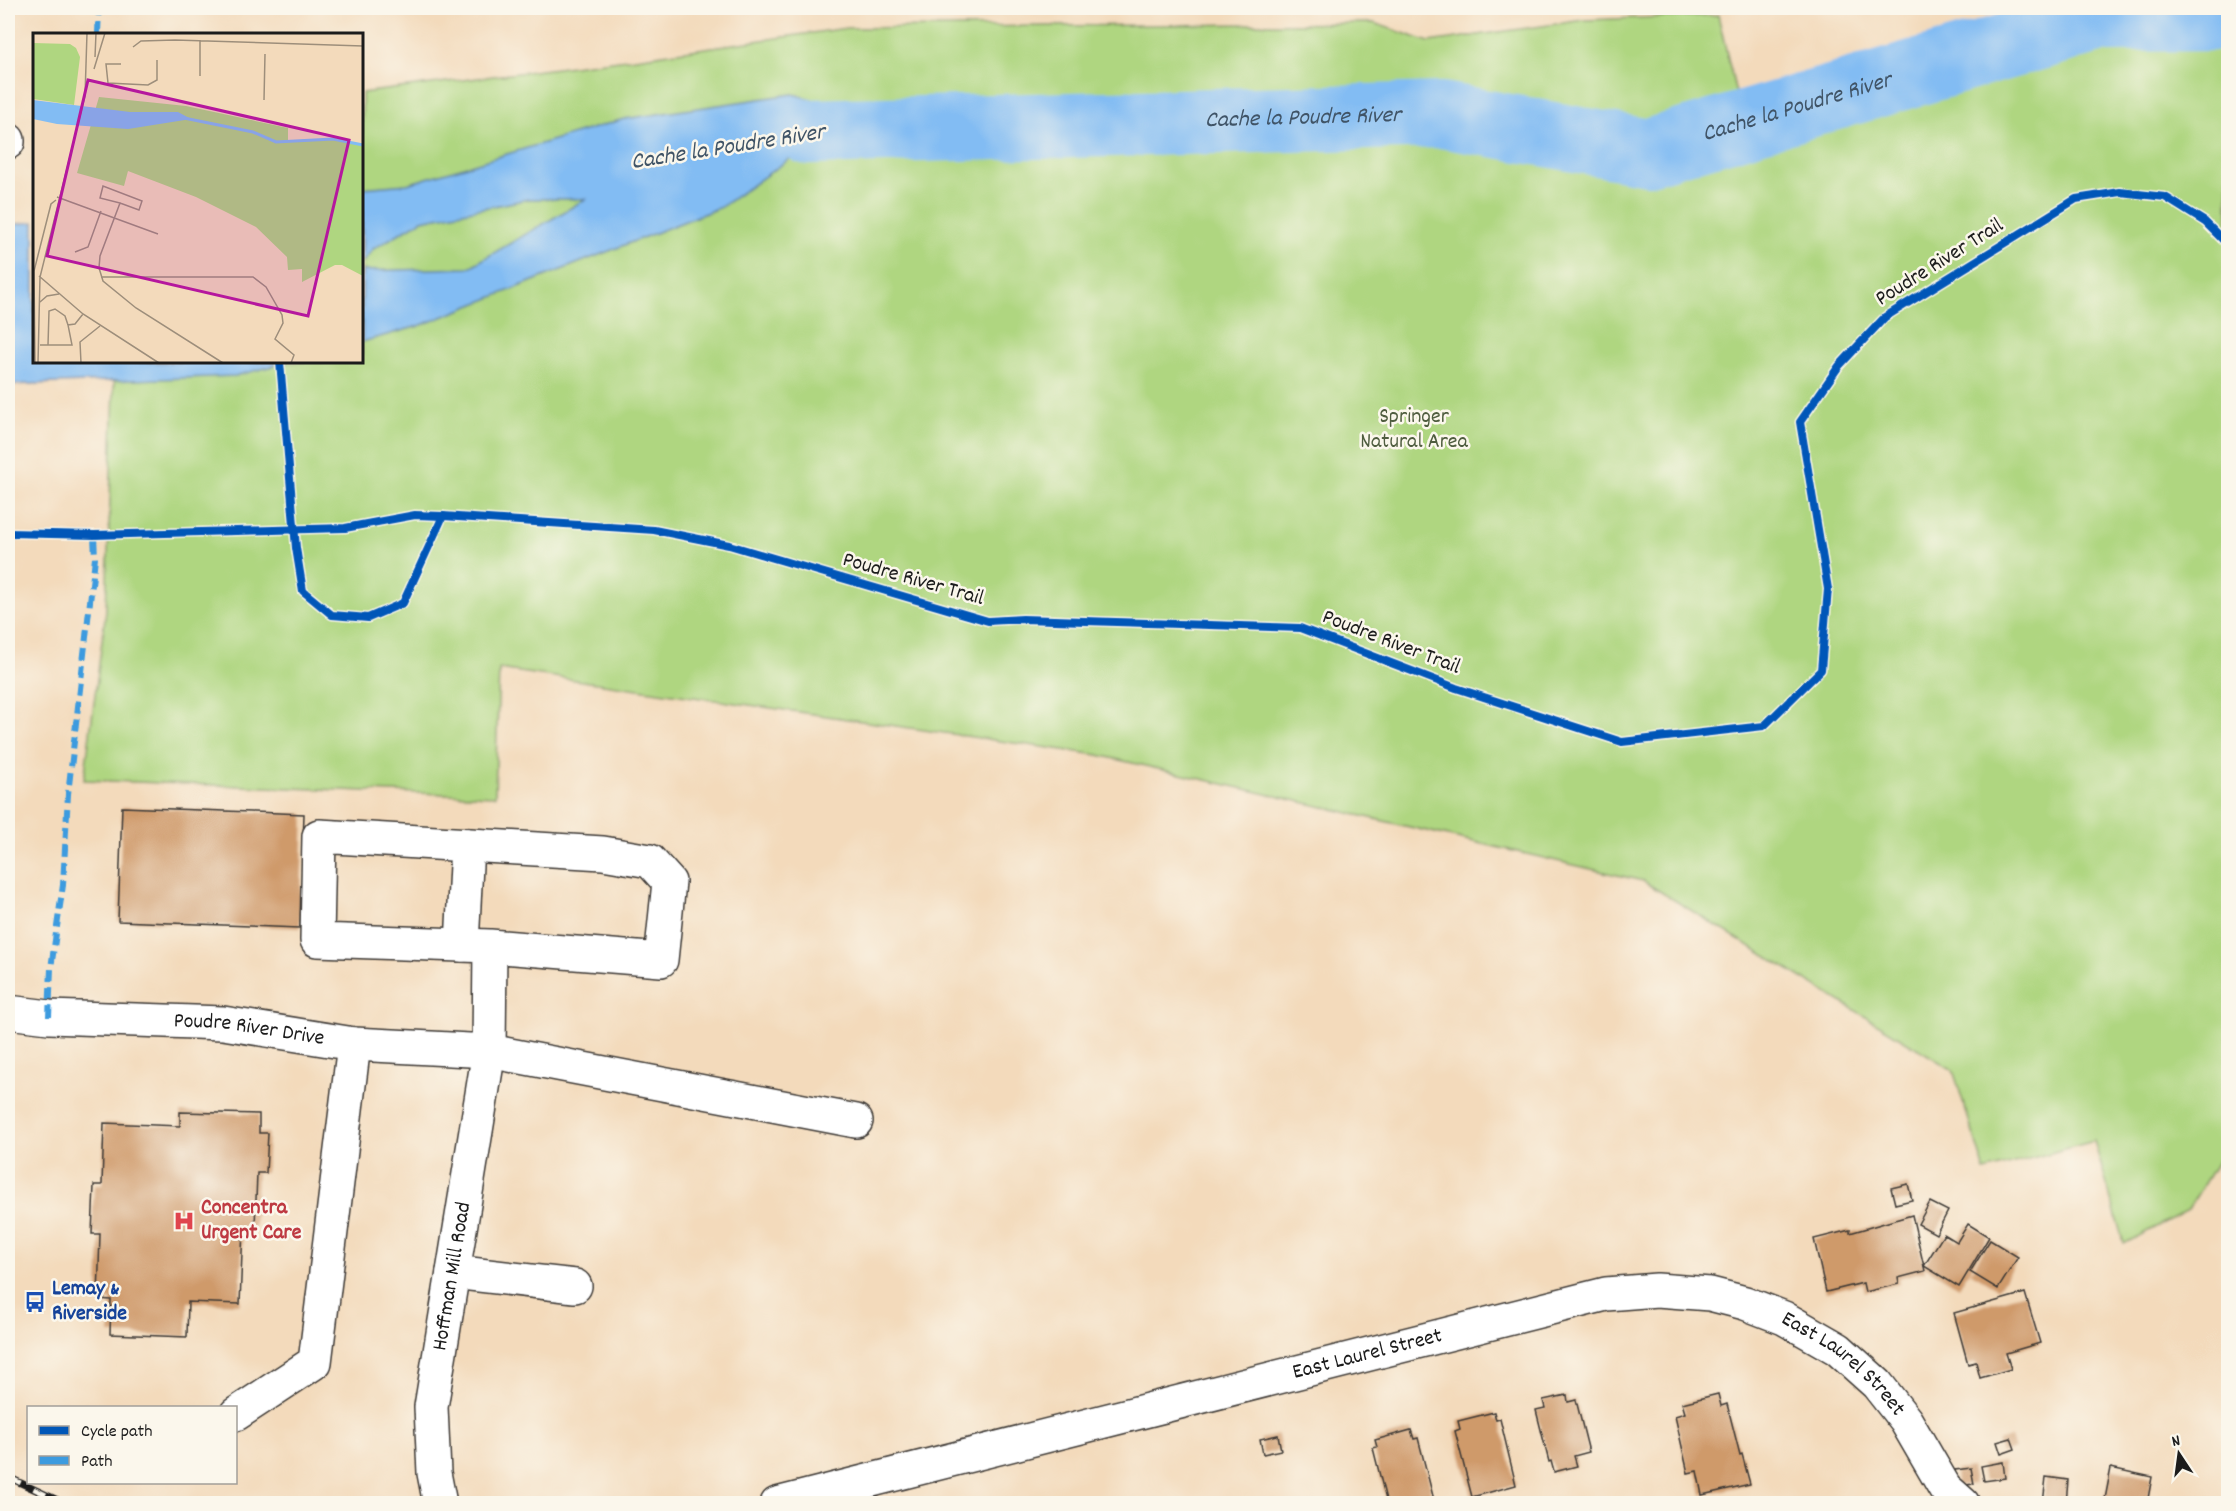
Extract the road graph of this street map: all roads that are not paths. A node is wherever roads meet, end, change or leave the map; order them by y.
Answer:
1 (467, 845) junction
2 (476, 945) junction
3 (8, 1012) edge
4 (354, 1044) junction
5 (489, 1051) junction
6 (856, 1121) dead end
7 (453, 1272) junction
8 (575, 1286) dead end
9 (237, 1413) edge
10 (440, 1503) edge
11 (777, 1503) edge
12 (1964, 1503) edge

1 - 2 street, Hoffman Mill Road
1 - 2 street
1 - 2 street
2 - 5 street, Hoffman Mill Road
3 - 4 street, Poudre River Drive
4 - 5 street, Poudre River Drive
4 - 9 street
5 - 6 street, Poudre River Drive
5 - 7 street, Hoffman Mill Road
7 - 8 street
7 - 10 street, Hoffman Mill Road
11 - 12 street, East Laurel Street

